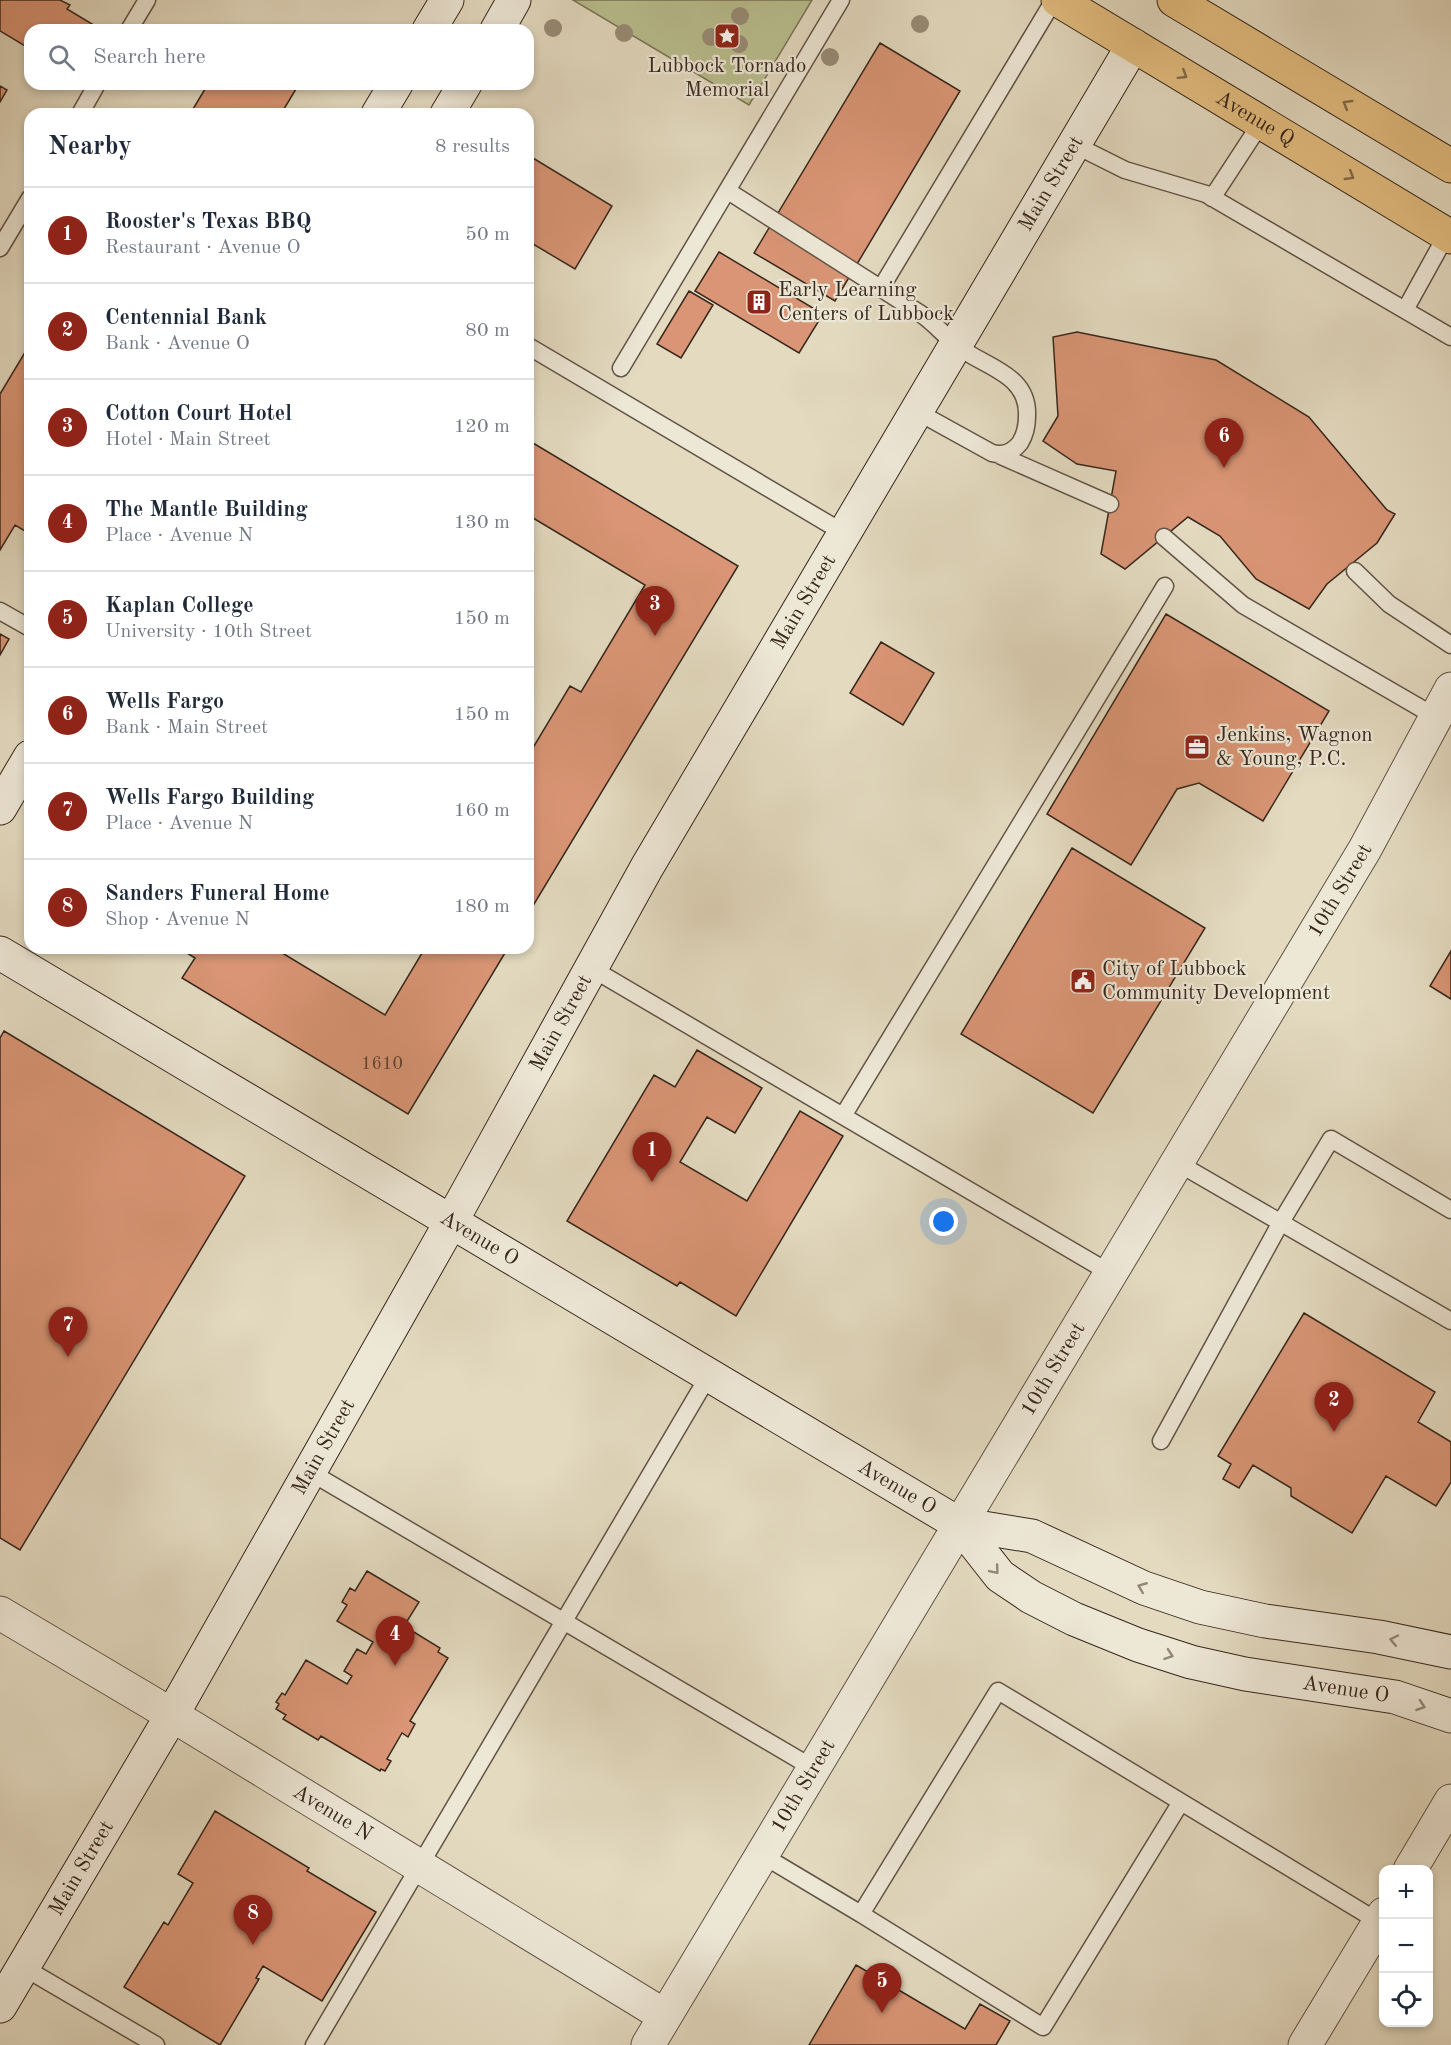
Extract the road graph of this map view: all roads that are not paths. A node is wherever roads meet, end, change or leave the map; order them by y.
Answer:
1 (147, 0) edge
2 (447, 0) edge
3 (514, 0) edge
4 (841, 0) edge
5 (1056, 0) edge
6 (1174, 0) edge
7 (133, 24) edge
8 (433, 24) edge
9 (500, 24) edge
10 (1133, 45) junction
11 (94, 90) edge
12 (392, 90) edge
13 (461, 90) edge
14 (83, 108) edge
15 (382, 108) edge
16 (451, 108) edge
17 (1261, 123) junction
18 (1073, 144) junction
19 (1451, 166) edge
20 (728, 191) junction
21 (1212, 198) junction
22 (24, 208) edge
23 (1449, 235) edge
24 (0, 248) edge
25 (881, 288) junction
26 (1405, 310) junction
27 (1451, 337) edge
28 (955, 344) junction
29 (534, 350) edge
30 (621, 368) dead end
31 (916, 411) junction
32 (1001, 456) junction
33 (1110, 504) dead end
34 (844, 533) junction
35 (1164, 537) dead end
36 (1355, 571) dead end
37 (1165, 586) dead end
38 (0, 611) edge
39 (24, 625) edge
40 (1451, 645) edge
41 (1444, 703) edge
42 (24, 767) edge
43 (0, 808) edge
44 (0, 953) edge
45 (591, 968) junction
46 (843, 1116) junction
47 (1176, 1162) junction
48 (1451, 1210) edge
49 (451, 1222) junction
50 (1281, 1222) junction
51 (1110, 1273) junction
52 (1451, 1321) edge
53 (709, 1375) junction
54 (1161, 1441) dead end
55 (310, 1472) junction
56 (959, 1524) junction
57 (0, 1613) edge
58 (564, 1621) junction
59 (1448, 1646) edge
60 (172, 1716) junction
61 (1451, 1716) edge
62 (813, 1768) junction
63 (1451, 1801) edge
64 (1181, 1802) junction
65 (762, 1855) junction
66 (1412, 1865) edge
67 (420, 1867) junction
68 (861, 1914) junction
69 (1379, 1917) edge
70 (1380, 1919) edge
71 (23, 1967) junction
72 (0, 2006) edge
73 (665, 2016) junction
74 (156, 2045) edge
75 (315, 2045) edge
76 (648, 2045) edge
77 (1305, 2045) edge

1 - 7 lane
2 - 8 street
3 - 9 street
4 - 20 lane
5 - 10 highway, Avenue Q
5 - 25 lane
19 -> 6 highway
10 -> 17 highway, Avenue Q
10 - 18 street, Main Street
11 - 14 lane
12 - 15 street
13 - 16 street
17 - 21 lane
17 -> 23 highway, Avenue Q
18 - 21 lane
18 - 28 street, Main Street
20 - 25 lane
20 - 30 lane
21 - 26 lane
22 - 24 lane
23 - 26 lane
25 - 28 lane
26 - 27 lane
28 - 31 street, Main Street
28 - 32 lane
29 - 34 lane
31 - 32 lane
31 - 34 street, Main Street
32 - 33 lane
34 - 45 street, Main Street
35 - 41 lane
36 - 40 lane
37 - 46 lane
38 - 39 lane
41 - 47 street, 10th Street
42 - 43 street
44 - 49 street, Avenue O
45 - 46 lane
45 - 49 street, Main Street
46 - 51 lane
47 - 50 lane
47 - 51 street, 10th Street
48 - 50 lane
49 - 53 street, Avenue O
49 - 55 street, Main Street
50 - 52 lane
50 - 54 lane
51 - 56 street, 10th Street
53 - 56 street, Avenue O
53 - 58 lane
55 - 58 lane
55 - 60 street, Main Street
59 -> 56 street, Avenue O
56 -> 61 street, Avenue O
56 - 62 street, 10th Street
57 - 60 street, Avenue N
58 - 62 lane
58 - 67 lane
60 - 67 street, Avenue N
60 - 71 street, Main Street
62 - 65 street, 10th Street
63 - 66 street
64 - 68 lane
64 - 68 lane
64 - 69 lane
65 - 68 lane
65 - 73 street, 10th Street
67 - 73 street, Avenue N
67 - 75 lane
70 - 77 street
71 - 72 street, Main Street
71 - 74 lane
73 - 76 street, 10th Street

